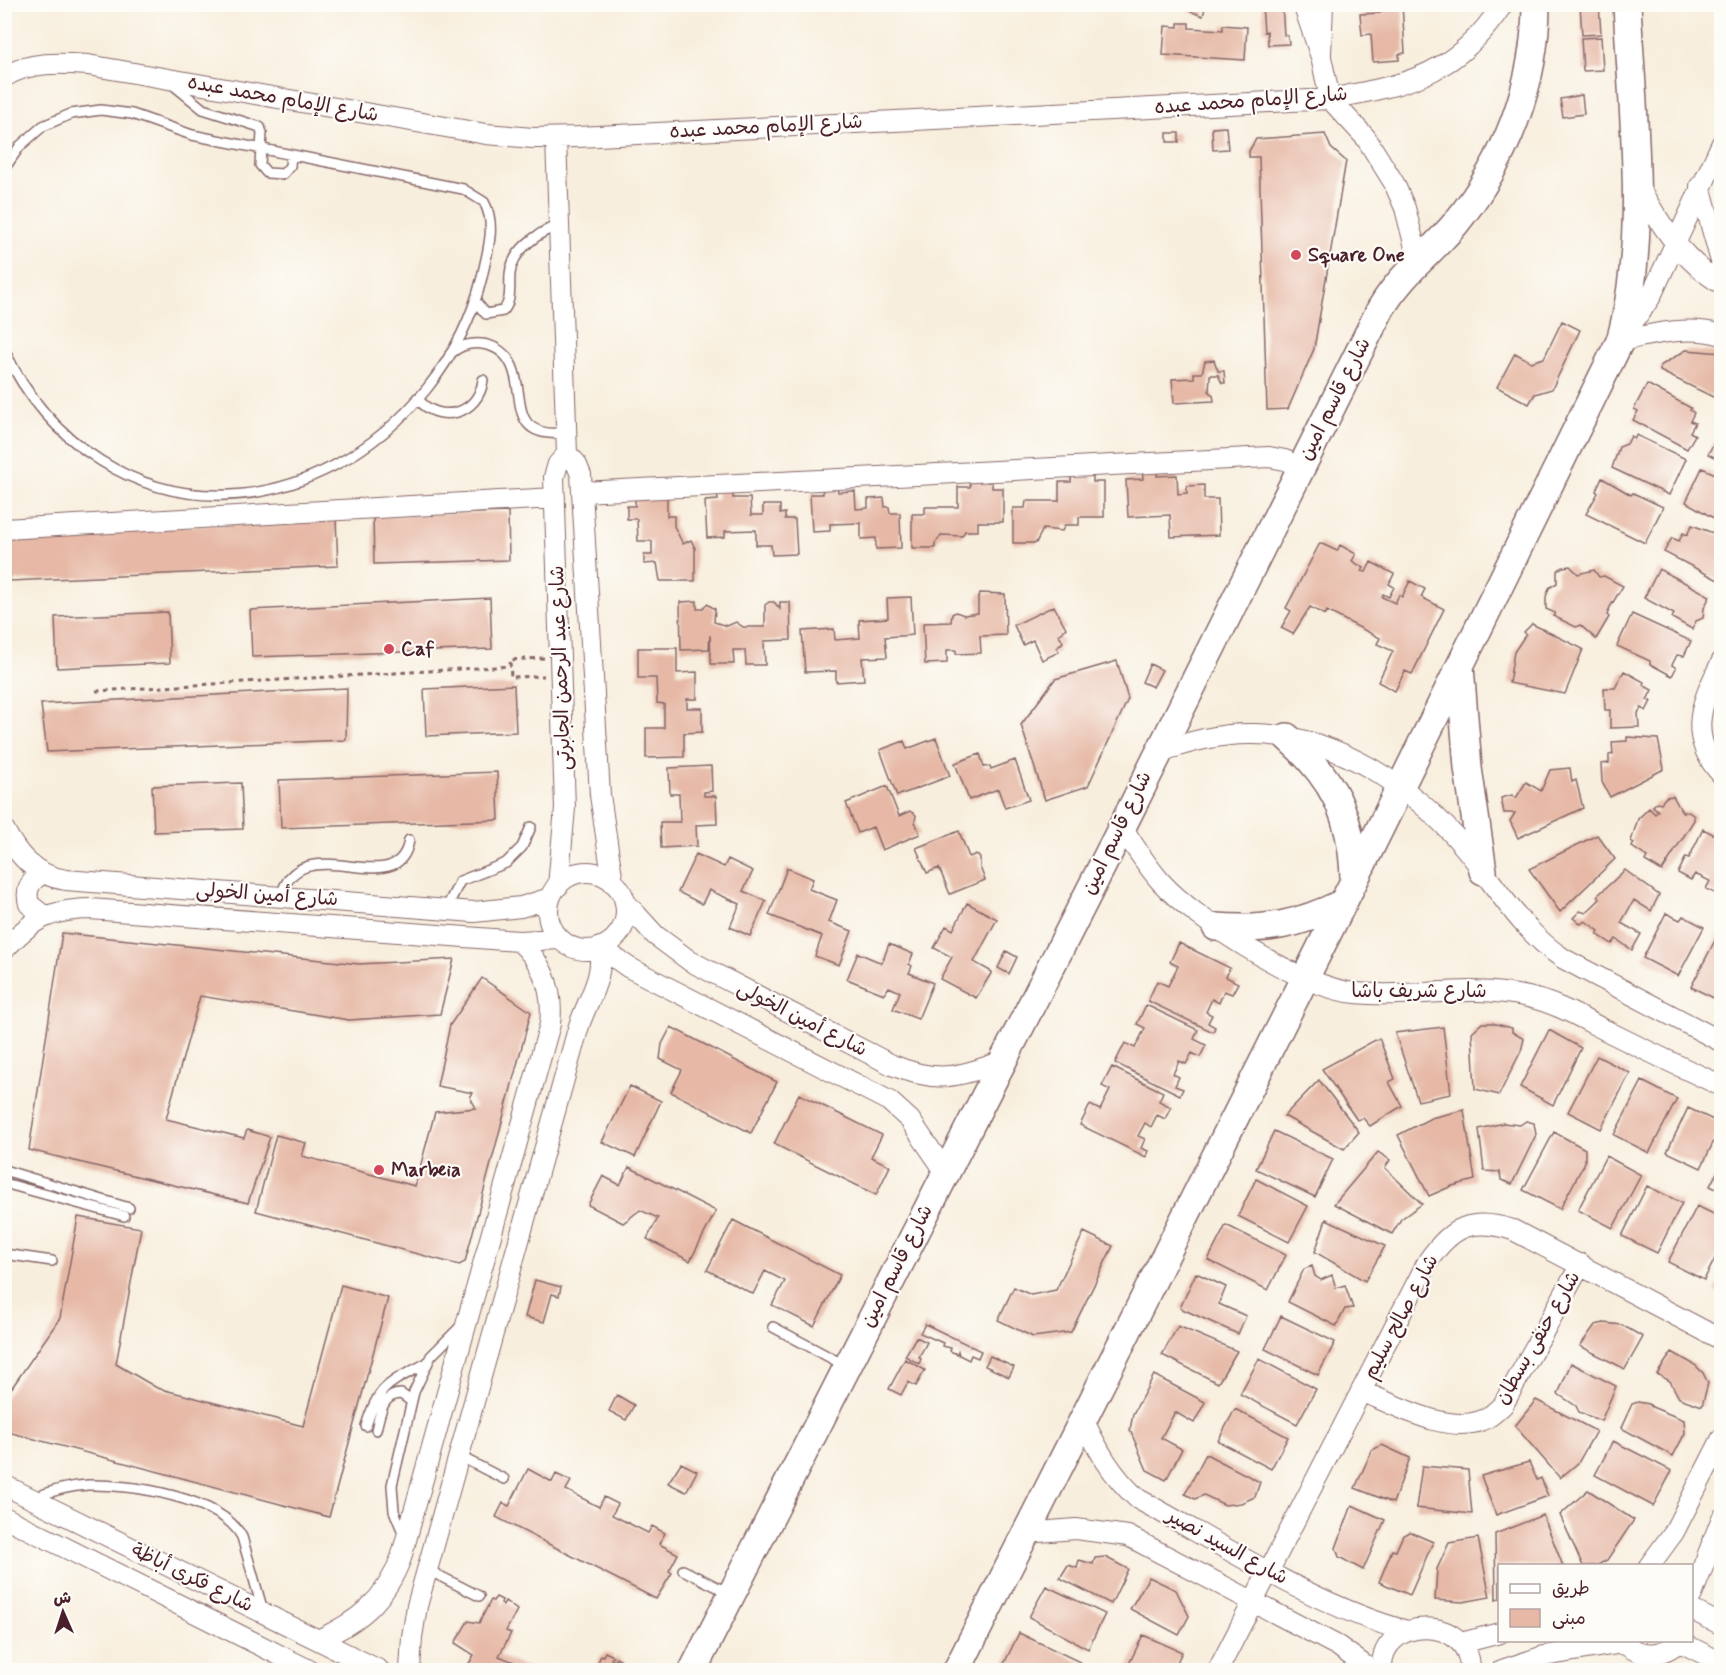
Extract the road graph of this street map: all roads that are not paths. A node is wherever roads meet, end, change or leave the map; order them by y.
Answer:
1 (1503, 4) edge
2 (1536, 4) edge
3 (1627, 4) edge
4 (1313, 5) edge
5 (4, 77) edge
6 (166, 78) junction
7 (1330, 99) junction
8 (556, 138) junction
9 (1722, 143) edge
10 (261, 149) junction
11 (291, 155) junction
12 (4, 169) edge
13 (1635, 180) junction
14 (1701, 186) junction
15 (559, 225) junction
16 (1676, 243) junction
17 (1418, 259) junction
18 (1722, 265) edge
19 (1722, 284) edge
20 (475, 301) junction
21 (1722, 335) edge
22 (1620, 340) junction
23 (4, 349) edge
24 (448, 356) junction
25 (483, 380) dead end
26 (417, 398) junction
27 (567, 433) junction
28 (567, 454) junction
29 (1300, 468) junction
30 (582, 492) junction
31 (555, 498) junction
32 (4, 530) edge
33 (1722, 661) edge
34 (1460, 666) junction
35 (1287, 736) junction
36 (1156, 753) junction
37 (1722, 775) edge
38 (1400, 787) junction
39 (1122, 826) junction
40 (531, 827) dead end
41 (4, 829) edge
42 (409, 840) dead end
43 (1483, 871) junction
44 (43, 874) junction
45 (614, 883) junction
46 (554, 892) junction
47 (1349, 892) junction
48 (281, 897) junction
49 (625, 902) junction
50 (446, 909) junction
51 (44, 916) junction
52 (1216, 927) junction
53 (560, 939) junction
54 (519, 941) junction
55 (599, 948) junction
56 (4, 950) edge
57 (1306, 978) junction
58 (1722, 1042) edge
59 (1000, 1062) junction
60 (1722, 1086) edge
61 (4, 1170) edge
62 (945, 1171) junction
63 (4, 1183) edge
64 (4, 1254) edge
65 (52, 1261) dead end
66 (1581, 1264) junction
67 (469, 1318) junction
68 (773, 1327) dead end
69 (1722, 1340) edge
70 (425, 1364) junction
71 (846, 1366) junction
72 (1361, 1391) junction
73 (411, 1401) junction
74 (1083, 1419) junction
75 (366, 1426) dead end
76 (376, 1430) dead end
77 (1722, 1438) edge
78 (459, 1456) junction
79 (504, 1479) dead end
80 (4, 1485) edge
81 (31, 1498) junction
82 (4, 1517) edge
83 (1722, 1518) edge
84 (1025, 1533) junction
85 (406, 1539) junction
86 (1650, 1564) edge
87 (428, 1570) junction
88 (683, 1570) dead end
89 (1268, 1570) junction
90 (1693, 1593) edge
91 (731, 1594) junction
92 (479, 1596) dead end
93 (1252, 1602) junction
94 (1693, 1610) edge
95 (263, 1613) junction
96 (1722, 1625) edge
97 (1407, 1631) junction
98 (1498, 1634) edge
99 (318, 1640) junction
100 (1622, 1642) edge
101 (1680, 1642) edge
102 (1683, 1642) edge
103 (1461, 1643) junction
104 (1722, 1663) edge
105 (309, 1671) edge
106 (379, 1671) edge
107 (411, 1671) edge
108 (693, 1671) edge
109 (957, 1671) edge
110 (1218, 1671) edge
111 (1371, 1671) edge
112 (1382, 1671) edge
113 (1470, 1671) edge
114 (1502, 1671) edge

1 - 7 street, شارع الإمام محمد عبده
2 - 17 main road, شارع قاسم امين
3 - 13 main road
4 - 7 street
5 - 6 street, شارع الإمام محمد عبده
6 - 8 street, شارع الإمام محمد عبده
6 - 10 lane
7 - 8 street, شارع الإمام محمد عبده
7 - 17 street
8 - 15 street, شارع عبد الرحمن الجابرتى
9 - 14 street
10 - 11 lane
10 - 11 lane
10 - 12 lane
11 - 20 lane
13 - 16 street
13 - 22 main road
14 - 16 street
14 - 18 street
15 - 20 lane
15 - 27 street, شارع عبد الرحمن الجابرتى
16 - 19 street
16 - 22 street
17 - 29 main road, شارع قاسم امين
20 - 24 lane
21 - 22 street
22 - 34 main road
23 - 26 lane
24 - 26 lane
24 - 27 lane
25 - 26 lane
27 - 28 street, شارع عبد الرحمن الجابرتى
28 - 30 street, شارع عبد الرحمن الجابرتى
28 - 31 street, شارع عبد الرحمن الجابرتى
29 - 30 street
29 - 36 main road, شارع قاسم امين
30 - 45 street, شارع عبد الرحمن الجابرتى
31 - 32 street
31 - 46 street, شارع عبد الرحمن الجابرتى
33 - 37 street
34 - 38 main road
34 - 43 main road
35 - 36 street
35 - 38 street
35 - 47 main road
36 - 39 main road, شارع قاسم امين
38 - 43 street
38 - 47 main road
39 - 52 street, شارع شريف باشا
39 - 59 main road, شارع قاسم امين
40 - 50 lane
41 - 44 street, شارع أمين الخولى
42 - 48 lane
43 - 58 street
44 - 48 street, شارع أمين الخولى
44 - 51 street
45 - 46 street
45 - 49 street
46 - 50 street, شارع أمين الخولى
46 - 53 street
47 - 52 main road
47 - 57 main road
48 - 50 street, شارع أمين الخولى
49 - 55 street
49 - 59 street, شارع أمين الخولى
51 - 54 street, شارع أمين الخولى
51 - 56 street, شارع أمين الخولى
52 - 57 street, شارع شريف باشا
53 - 54 street, شارع أمين الخولى
53 - 55 street
54 - 67 street
55 - 62 street, شارع أمين الخولى
55 - 78 street
57 - 60 street, شارع شريف باشا
57 - 74 main road
59 - 62 main road, شارع قاسم امين
61 - 63 lane
62 - 71 main road, شارع قاسم امين
64 - 65 lane
66 - 69 street, شارع صالح سليم
66 - 72 street, شارع حنفى بسطان
66 - 72 street, شارع صالح سليم
67 - 70 lane
67 - 85 street
68 - 71 lane
70 - 73 lane
70 - 75 lane
71 - 91 main road, شارع قاسم امين
72 - 89 street, شارع صالح سليم
73 - 76 lane
73 - 85 lane
74 - 84 main road
74 - 89 street, شارع السيد نصير
77 - 86 street
78 - 79 lane
78 - 87 street
80 - 81 street, شارع فكرى أباظة
81 - 95 street, شارع فكرى أباظة
81 - 95 lane
82 - 105 street, شارع فكرى أباظة
83 - 90 street
84 - 93 street, شارع السيد نصير
84 - 109 main road
85 - 99 street
87 - 92 lane
87 - 107 street
88 - 91 lane
89 - 93 street, شارع صالح سليم
89 - 97 street, شارع السيد نصير
91 - 108 main road, شارع قاسم امين
93 - 110 street, شارع صالح سليم
93 - 111 street, شارع السيد نصير
94 - 96 street
95 - 99 street, شارع فكرى أباظة
97 - 103 street
97 - 112 street
98 - 103 street
99 - 106 street, شارع فكرى أباظة
100 - 101 street
100 - 114 street
102 - 104 street
103 - 113 street

